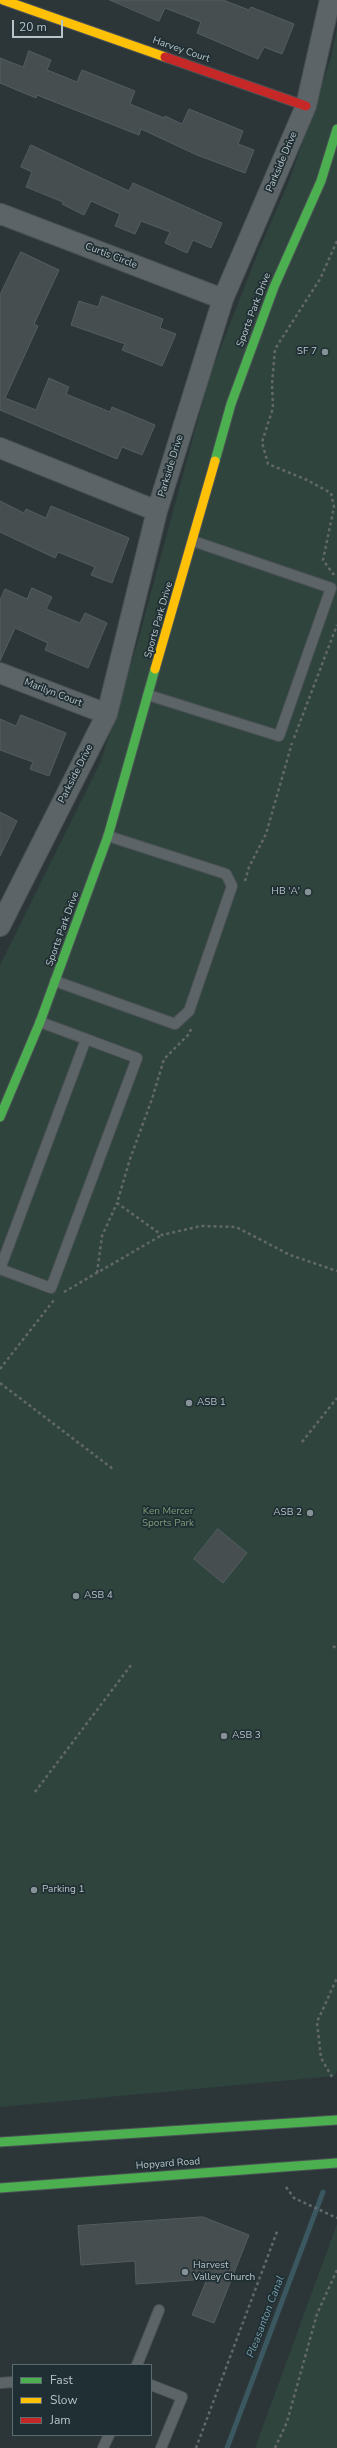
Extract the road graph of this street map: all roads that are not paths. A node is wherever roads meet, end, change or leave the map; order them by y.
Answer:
1 (3, 0) edge
2 (330, 0) edge
3 (306, 106) junction
4 (337, 128) edge
5 (0, 216) edge
6 (223, 299) junction
7 (0, 448) edge
8 (157, 511) junction
9 (193, 542) junction
10 (0, 673) edge
11 (148, 695) junction
12 (107, 714) junction
13 (108, 836) junction
14 (8, 890) edge
15 (0, 926) edge
16 (55, 981) junction
17 (40, 1022) junction
18 (86, 1039) junction
19 (0, 1118) edge
20 (0, 1269) edge
21 (337, 2120) edge
22 (0, 2142) edge
23 (337, 2163) edge
24 (0, 2188) edge
25 (159, 2310) dead end
26 (137, 2364) edge
27 (12, 2382) edge
28 (0, 2383) edge
29 (152, 2385) edge
30 (109, 2436) edge
31 (103, 2448) edge
32 (161, 2448) edge

1 - 3 street, Harvey Court
2 - 3 street, Parkside Drive
3 - 6 street, Parkside Drive
4 - 9 street, Sports Park Drive
5 - 6 street, Curtis Circle
6 - 8 street, Parkside Drive
7 - 8 street
8 - 12 street, Parkside Drive
9 - 11 street, Sports Park Drive
9 - 11 lane
10 - 12 street, Marilyn Court
11 - 13 street, Sports Park Drive
12 - 14 street, Parkside Drive
13 - 16 street, Sports Park Drive
13 - 16 lane
14 - 15 street, Parkside Drive
16 - 17 street, Sports Park Drive
17 - 18 lane
17 - 19 street, Sports Park Drive
18 - 20 lane
18 - 20 lane
21 - 22 street
23 - 24 street, Hopyard Road
25 - 26 lane
27 - 28 lane
29 - 32 lane
30 - 31 lane

